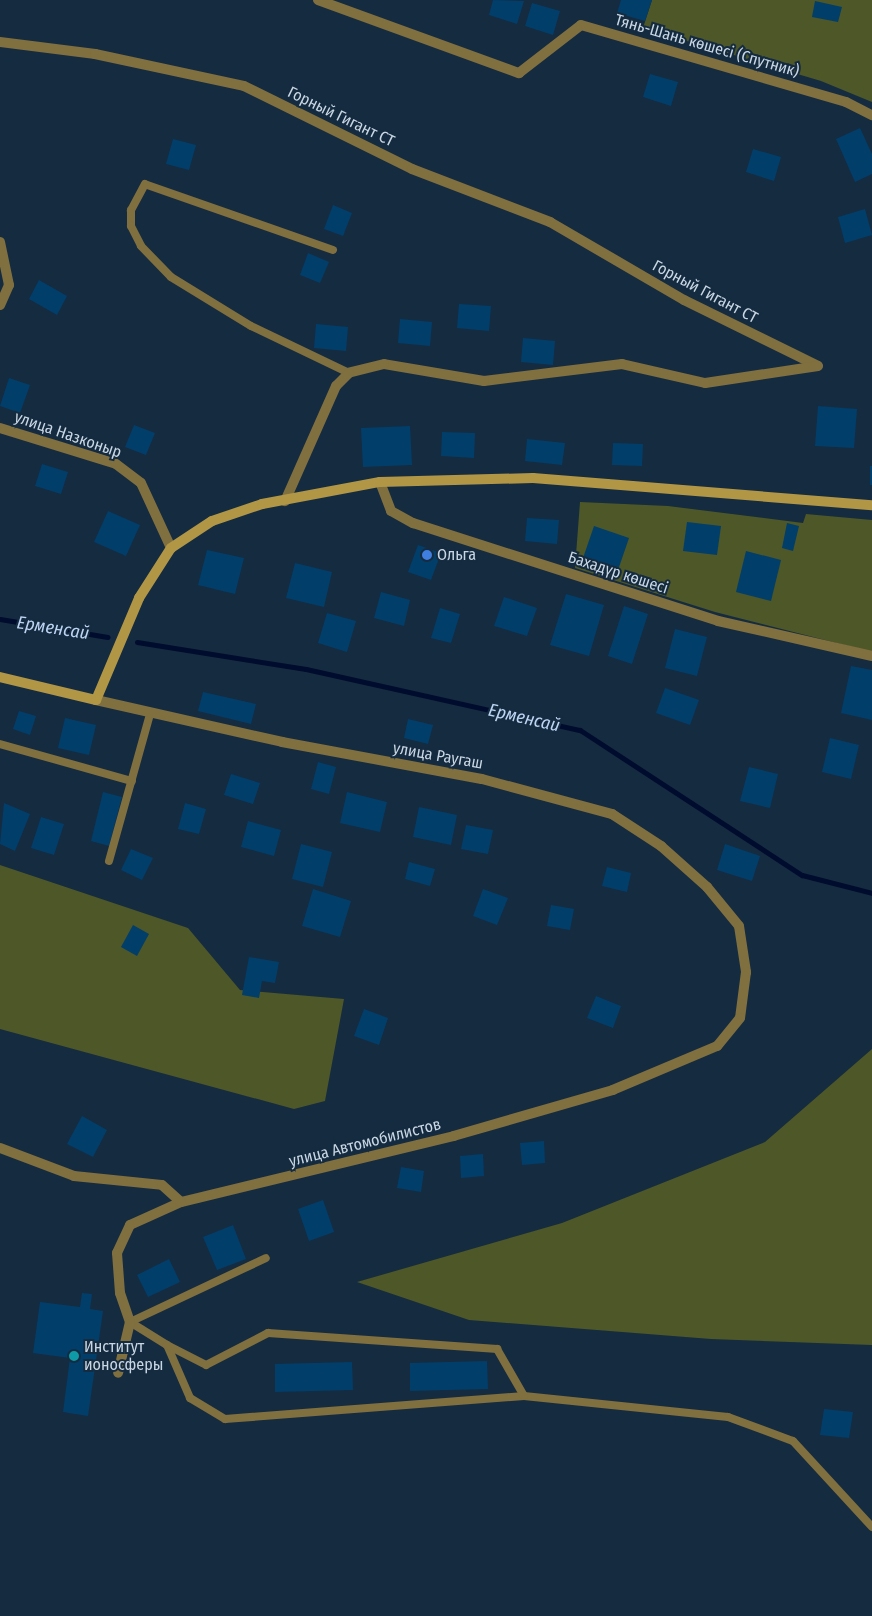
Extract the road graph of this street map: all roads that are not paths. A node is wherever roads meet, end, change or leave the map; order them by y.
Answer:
1 (318, 0) edge
2 (0, 42) edge
3 (872, 115) edge
4 (0, 242) edge
5 (332, 250) dead end
6 (0, 305) edge
7 (349, 373) junction
8 (0, 428) edge
9 (380, 482) junction
10 (286, 501) junction
11 (872, 505) edge
12 (171, 548) junction
13 (872, 656) edge
14 (0, 677) edge
15 (96, 700) junction
16 (150, 714) junction
17 (0, 744) edge
18 (132, 781) junction
19 (109, 861) dead end
20 (740, 1018) joint
21 (0, 1148) edge
22 (181, 1202) junction
23 (266, 1258) dead end
24 (130, 1322) junction
25 (167, 1345) junction
26 (118, 1373) dead end
27 (524, 1396) junction
28 (872, 1527) edge

1 - 3 street, Тянь-Шань көшесі (Спутник)
2 - 7 street, Горный Гигант СТ
4 - 6 street
5 - 7 lane
7 - 10 street
8 - 12 street, улица Назконыр
9 - 10 street
9 - 11 street
9 - 13 street, Бахадүр көшесі
10 - 12 street
12 - 15 street
14 - 15 street, улица Раугаш
15 - 16 street, улица Раугаш
16 - 18 lane
16 - 20 street, улица Раугаш
17 - 18 lane
18 - 19 lane
20 - 22 street, улица Автомобилистов
21 - 22 street
22 - 24 street, улица Автомобилистов
23 - 24 lane
24 - 25 lane
24 - 26 street
25 - 27 lane
25 - 27 lane
27 - 28 lane

